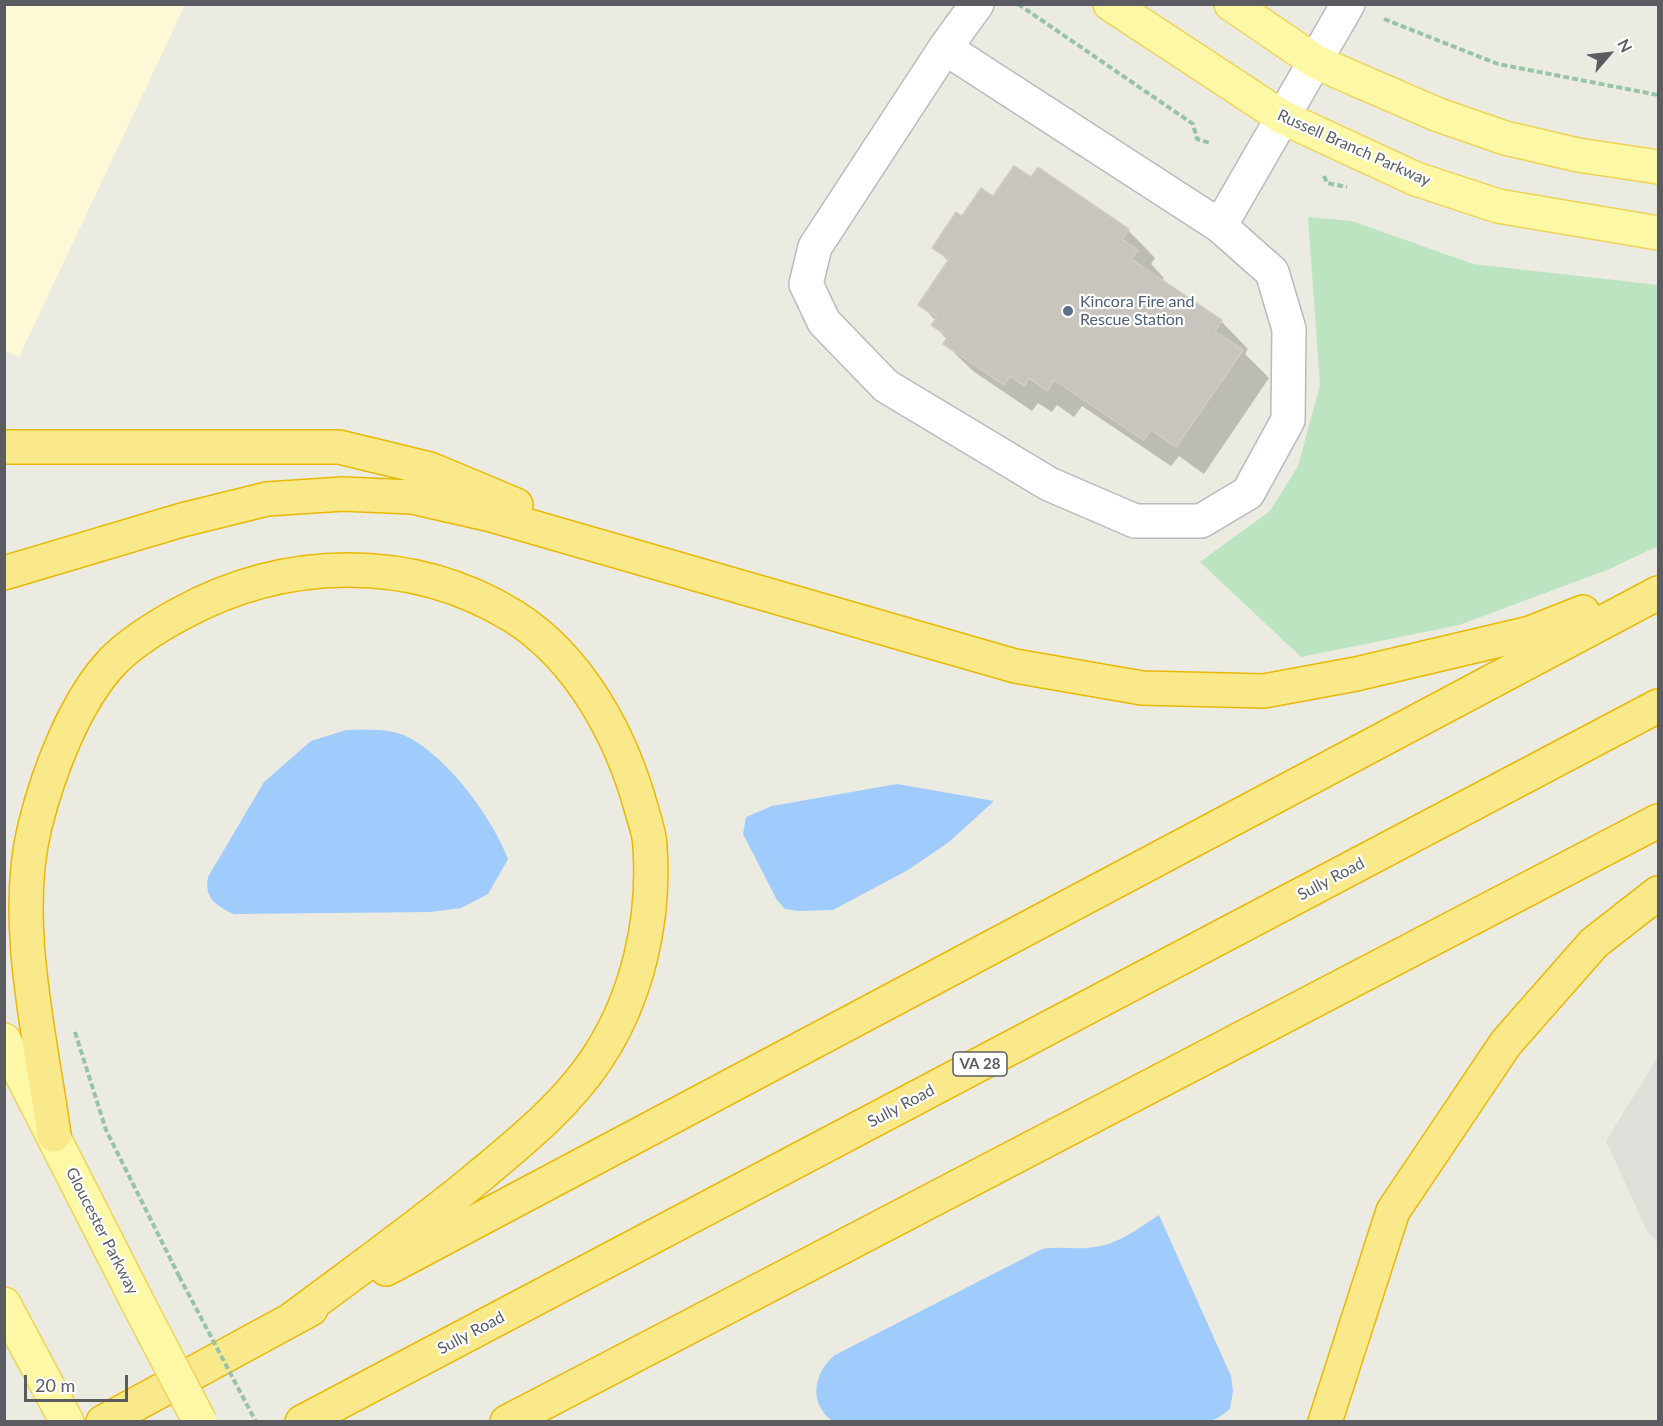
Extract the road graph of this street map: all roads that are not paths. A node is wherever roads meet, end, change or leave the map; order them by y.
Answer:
1 (977, 4) edge
2 (1110, 4) edge
3 (1231, 4) edge
4 (1348, 4) edge
5 (945, 48) junction
6 (1316, 62) junction
7 (1282, 117) junction
8 (1659, 167) edge
9 (1220, 226) junction
10 (1659, 233) edge
11 (4, 447) edge
12 (642, 557) junction
13 (4, 573) edge
14 (1659, 582) edge
15 (1659, 593) edge
16 (1659, 706) edge
17 (1659, 821) edge
18 (1659, 893) edge
19 (4, 1040) edge
20 (54, 1136) junction
21 (4, 1304) edge
22 (292, 1319) junction
23 (67, 1422) edge
24 (103, 1422) edge
25 (200, 1422) edge
26 (302, 1422) edge
27 (507, 1422) edge
28 (1325, 1422) edge

1 - 5 lane
2 - 7 main road, Russell Branch Parkway
3 - 6 main road
4 - 6 lane
5 - 9 lane
5 - 9 lane
6 - 7 lane
6 - 8 main road
7 - 9 lane
7 - 10 main road, Russell Branch Parkway
11 - 12 highway
12 - 13 highway
12 - 14 highway
15 - 22 highway
16 - 26 highway, Sully Road / VA 28
17 - 27 highway
18 - 28 highway
19 - 20 main road, Gloucester Parkway
20 - 22 highway
20 - 25 main road, Gloucester Parkway, bridge
21 - 23 main road
22 - 24 highway

